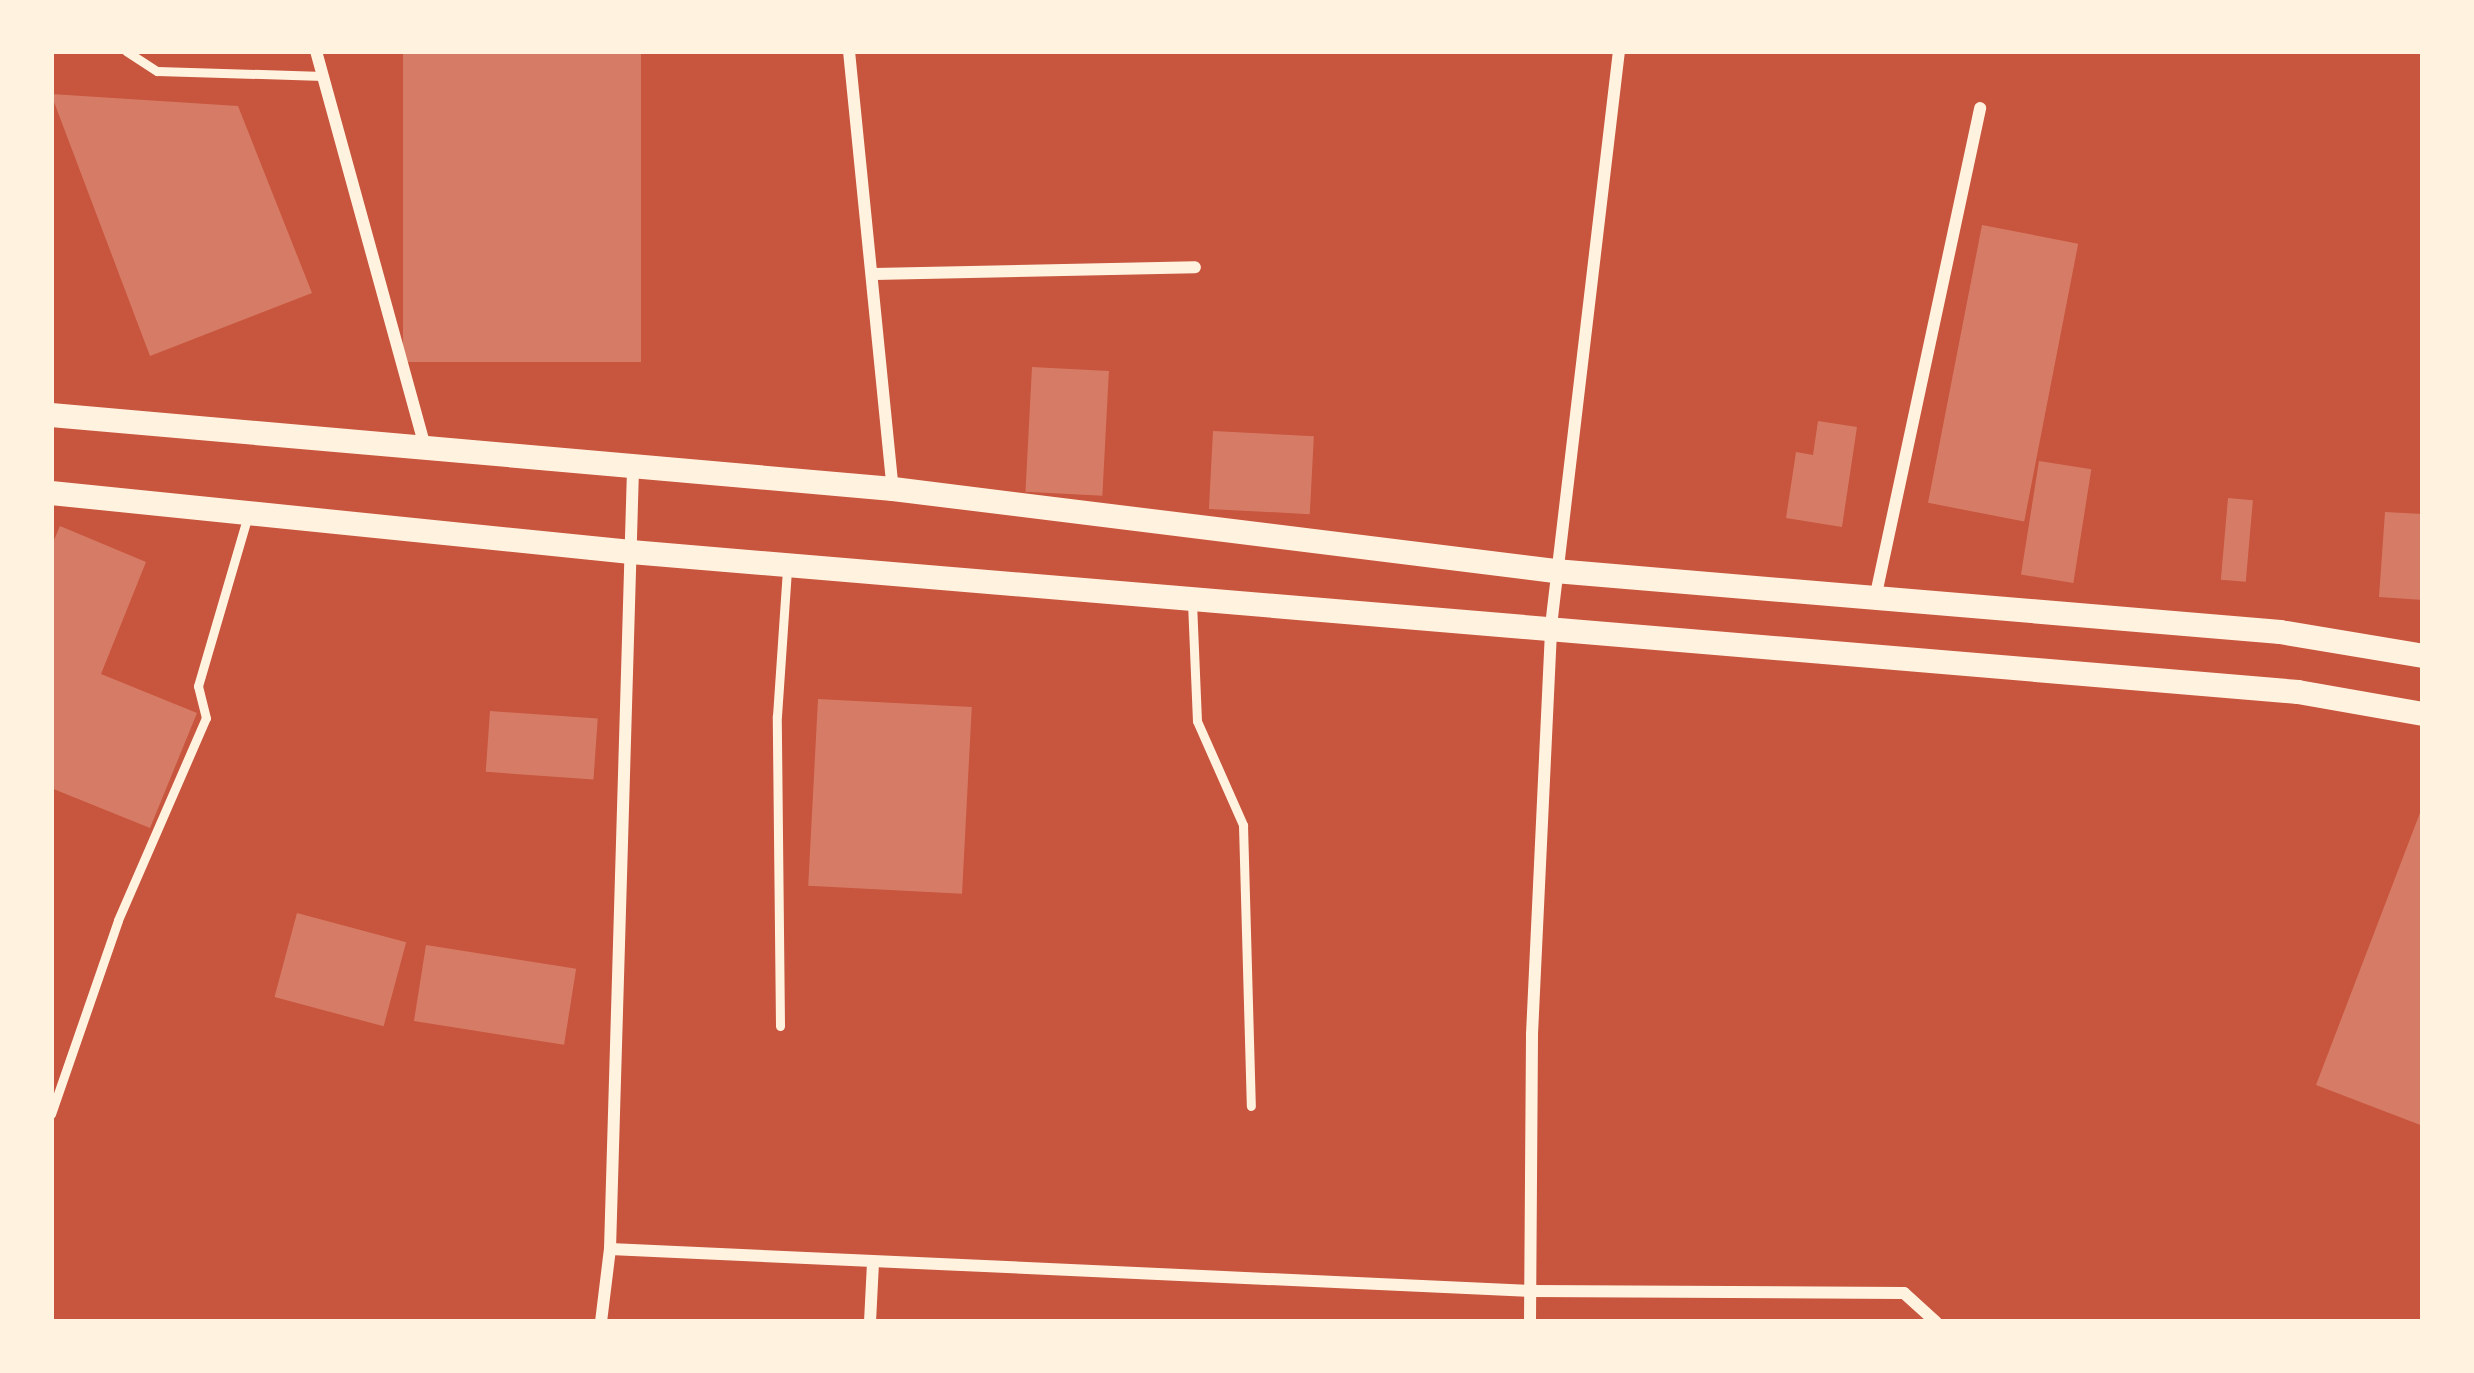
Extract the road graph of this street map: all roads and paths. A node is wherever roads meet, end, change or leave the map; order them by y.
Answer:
1 (126, 51) edge
2 (316, 51) edge
3 (849, 51) edge
4 (1619, 51) edge
5 (323, 76) junction
6 (1980, 108) dead end
7 (1196, 267) dead end
8 (874, 274) junction
9 (51, 415) edge
10 (424, 447) junction
11 (633, 469) junction
12 (893, 489) junction
13 (51, 493) edge
14 (248, 515) junction
15 (631, 552) junction
16 (787, 564) junction
17 (1555, 572) junction
18 (1876, 594) junction
19 (1192, 597) junction
20 (1551, 626) junction
21 (2423, 656) edge
22 (2423, 714) edge
23 (780, 1026) dead end
24 (1251, 1106) dead end
25 (51, 1114) edge
26 (610, 1249) junction
27 (873, 1263) junction
28 (1530, 1291) junction
29 (601, 1322) edge
30 (870, 1322) edge
31 (1530, 1322) edge
32 (1936, 1322) edge

1 - 5 lane
2 - 5 street
3 - 8 street
4 - 17 street
5 - 10 street
6 - 18 street
7 - 8 street
8 - 12 street
9 - 10 main road
10 - 11 main road
11 - 12 main road
11 - 15 street
12 - 17 main road
13 - 14 main road
14 - 15 main road
14 - 25 lane
15 - 16 main road
15 - 26 street
16 - 19 main road
16 - 23 lane
17 - 18 main road
17 - 20 street
18 - 21 main road
19 - 20 main road
19 - 24 lane
20 - 22 main road
20 - 28 street
26 - 27 street
26 - 29 street
27 - 28 street
27 - 30 street
28 - 31 street
28 - 32 street

